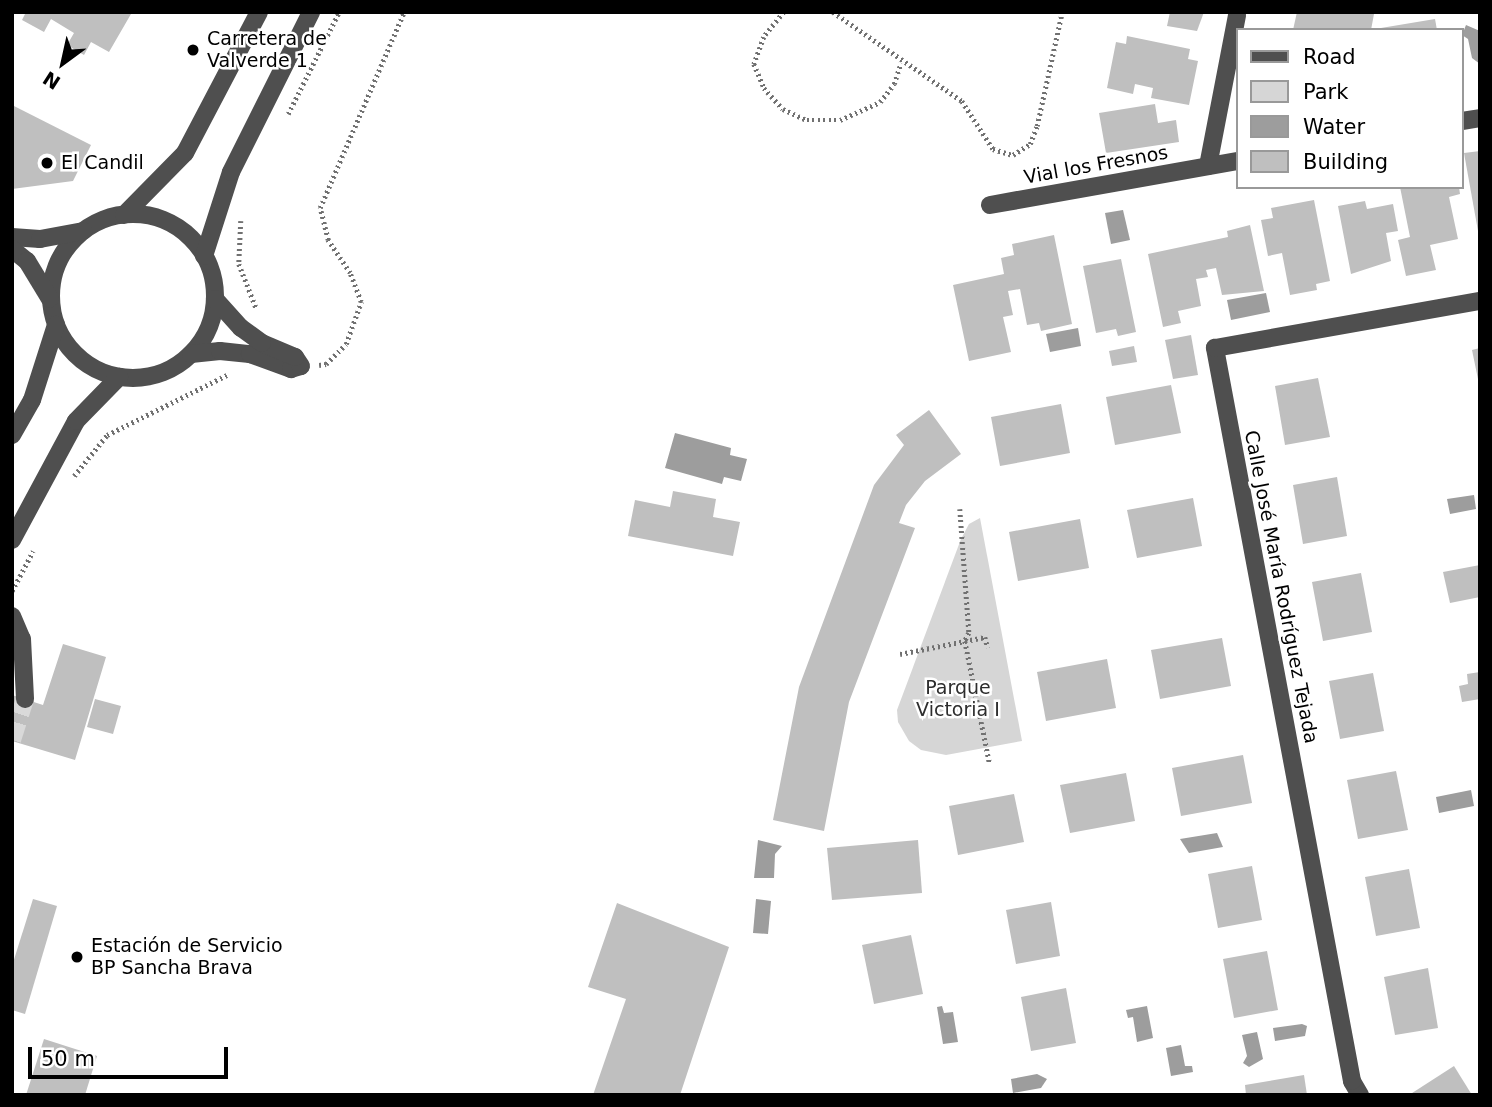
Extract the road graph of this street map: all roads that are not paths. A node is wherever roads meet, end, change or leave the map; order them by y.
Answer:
1 (259, 12) edge
2 (311, 12) edge
3 (1237, 15) dead end
4 (1236, 161) edge
5 (1208, 166) junction
6 (990, 205) dead end
7 (124, 215) junction
8 (83, 231) junction
9 (12, 237) edge
10 (12, 249) edge
11 (204, 256) junction
12 (215, 299) junction
13 (1480, 300) edge
14 (51, 302) junction
15 (57, 325) junction
16 (191, 354) junction
17 (119, 377) junction
18 (12, 435) edge
19 (12, 540) edge
20 (12, 616) edge
21 (25, 699) tunnel mouth
22 (1360, 1095) edge

1 - 7 street
2 - 11 street
3 - 5 street
4 - 5 street, Vial los Fresnos
5 - 6 street, Vial los Fresnos
7 - 8 street
7 - 11 street
8 - 9 street
8 - 14 street
10 - 14 street
11 - 12 street
12 - 16 street
12 - 16 street
13 - 22 street, Calle José María Rodríguez Tejada
14 - 15 street
15 - 17 street
15 - 18 street
16 - 17 street
17 - 19 street
20 - 21 street

